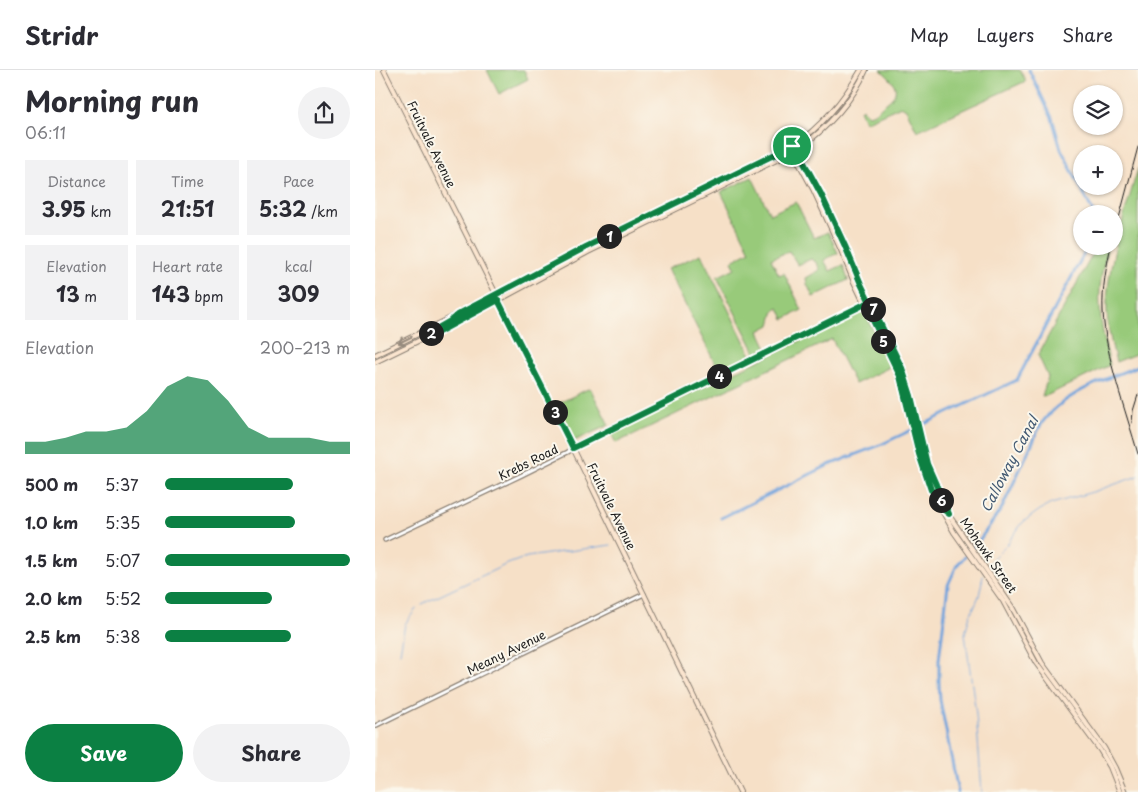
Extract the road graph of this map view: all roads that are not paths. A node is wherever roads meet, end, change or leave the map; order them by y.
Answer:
1 (384, 70) edge
2 (861, 70) edge
3 (866, 70) edge
4 (792, 146) junction
5 (795, 151) junction
6 (756, 164) junction
7 (731, 182) junction
8 (679, 202) junction
9 (655, 220) junction
10 (556, 263) junction
11 (533, 281) junction
12 (495, 295) junction
13 (498, 300) junction
14 (865, 304) junction
15 (457, 315) junction
16 (431, 336) junction
17 (887, 339) junction
18 (375, 355) edge
19 (375, 362) edge
20 (896, 368) junction
21 (911, 399) junction
22 (914, 423) junction
23 (916, 430) junction
24 (573, 448) junction
25 (919, 454) junction
26 (934, 485) junction
27 (931, 490) junction
28 (949, 514) junction
29 (385, 540) dead end
30 (967, 547) junction
31 (971, 552) junction
32 (643, 594) junction
33 (375, 726) edge
34 (739, 792) edge
35 (1120, 792) edge
36 (1125, 792) edge

1 - 12 main road, Fruitvale Avenue
2 - 4 main road
3 - 5 main road
4 - 5 main road
4 - 6 main road
5 - 7 main road
5 - 14 main road
5 - 17 main road
6 - 7 main road
6 - 8 main road
7 - 9 main road
8 - 9 main road
8 - 10 main road
9 - 11 main road
10 - 11 main road
10 - 12 main road
11 - 13 main road
12 - 13 main road, Fruitvale Avenue
12 - 15 main road
13 - 16 main road
13 - 24 main road, Fruitvale Avenue
14 - 17 main road
14 - 20 main road
14 - 24 street, Krebs Road
15 - 16 main road
15 -> 18 main road
16 - 19 main road
17 - 21 main road
20 - 21 main road
20 - 22 main road
21 - 22 main road
22 - 23 main road
23 - 25 main road
23 - 26 main road, Mohawk Street
24 - 29 street, Krebs Road
24 - 32 main road, Fruitvale Avenue
25 - 26 main road
25 - 27 main road
26 - 28 main road, Mohawk Street
27 - 28 main road
27 - 30 main road, Mohawk Street
28 - 30 main road, Mohawk Street
30 - 31 main road, Mohawk Street
31 - 35 main road, Mohawk Street
31 - 36 main road, Mohawk Street
32 - 33 street, Meany Avenue
32 - 34 main road, Fruitvale Avenue

